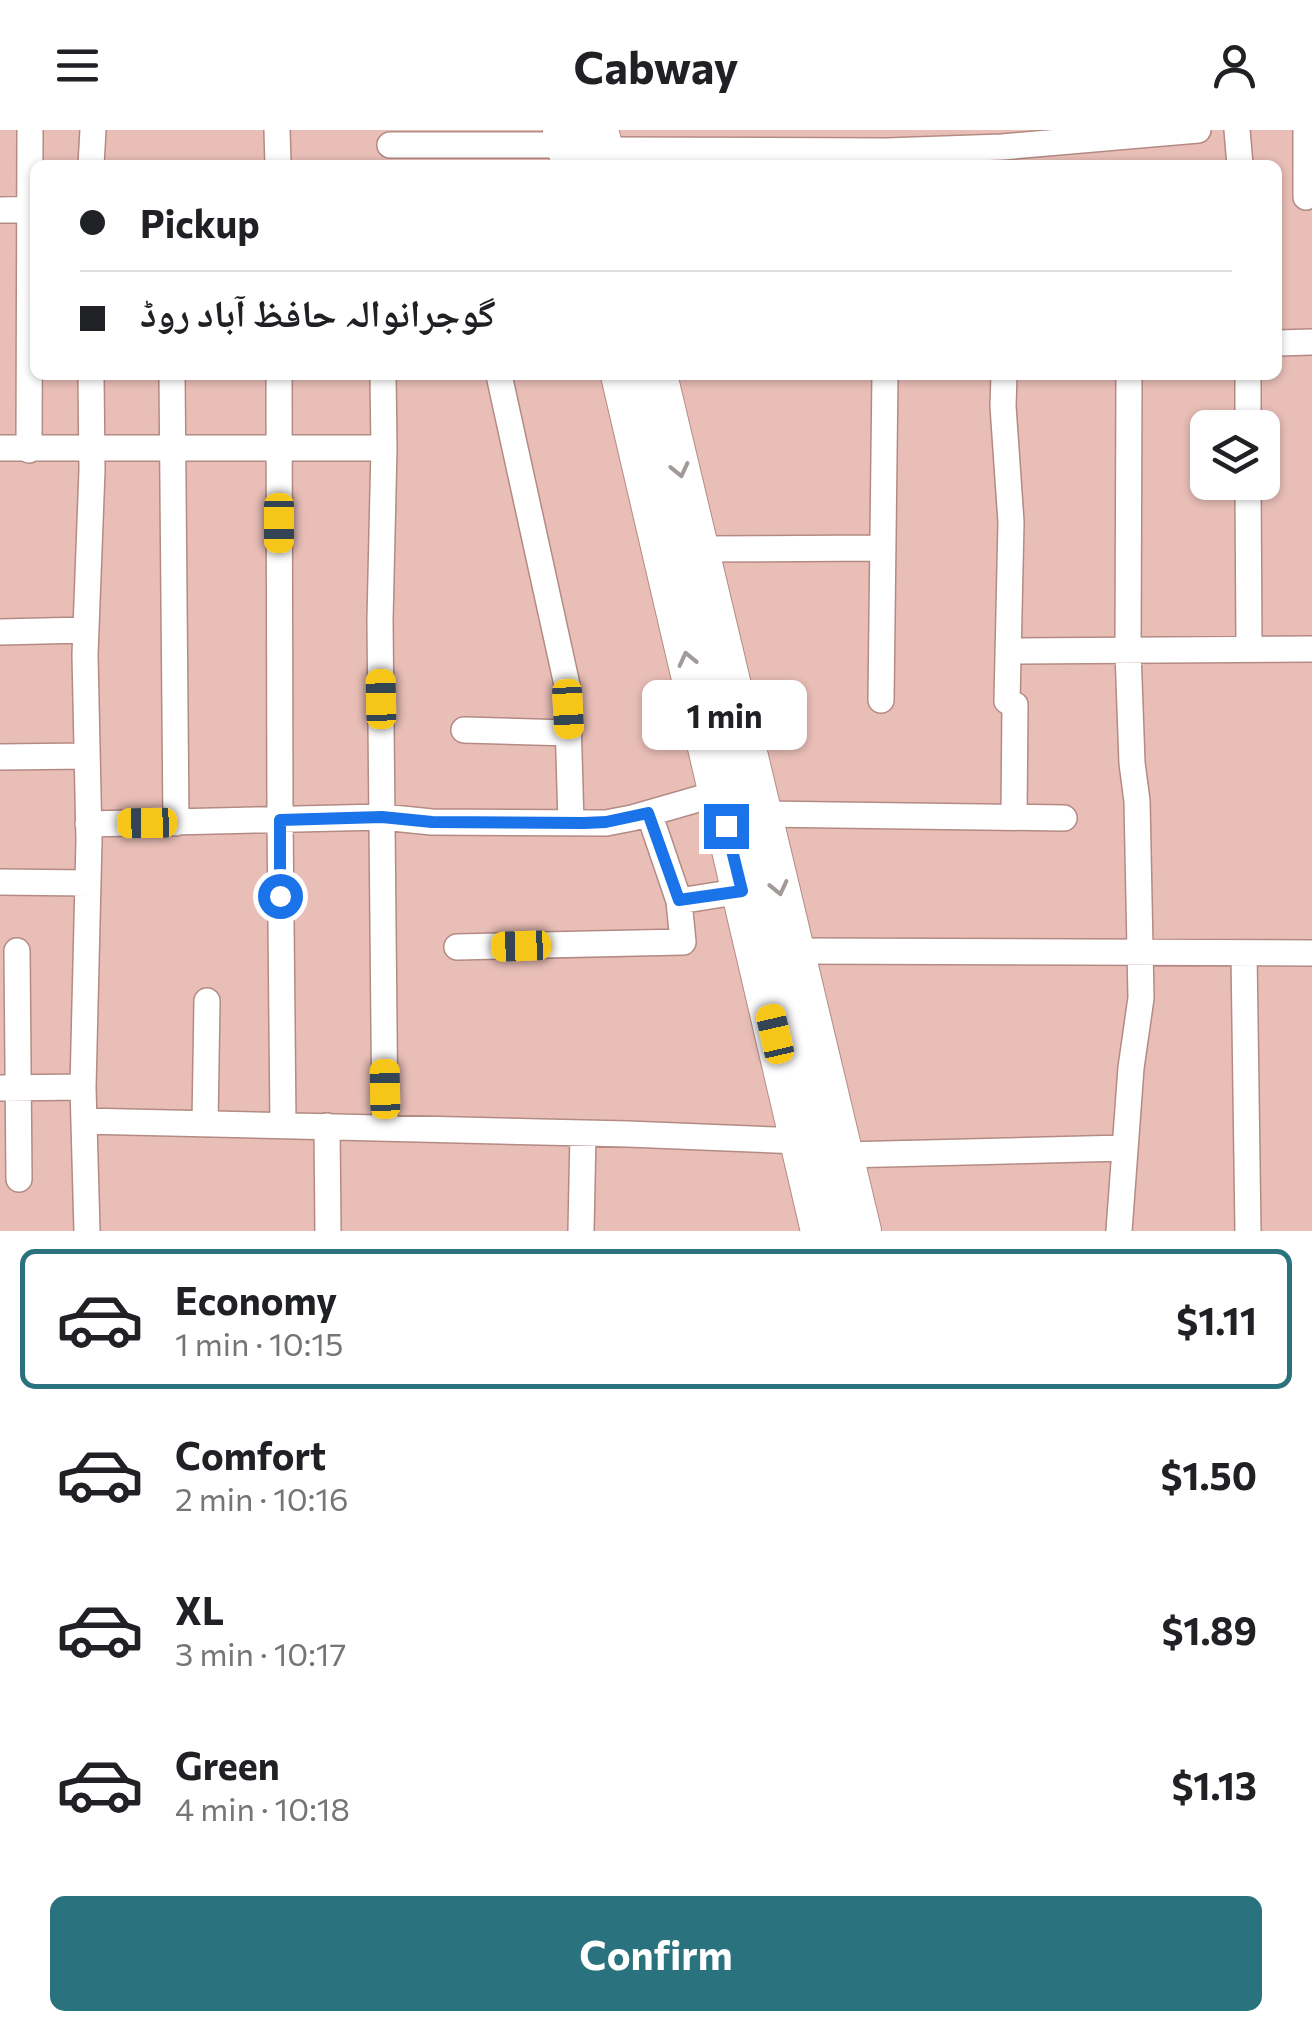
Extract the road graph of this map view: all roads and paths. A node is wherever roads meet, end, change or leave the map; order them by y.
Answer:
1 (30, 130) edge
2 (93, 130) edge
3 (276, 130) edge
4 (1198, 130) edge
5 (1237, 130) edge
6 (1306, 130) edge
7 (390, 145) dead end
8 (585, 147) edge
9 (1002, 147) edge
10 (887, 149) edge
11 (31, 160) edge
12 (91, 160) edge
13 (278, 160) edge
14 (1240, 160) edge
15 (1306, 198) dead end
16 (30, 209) edge
17 (0, 210) edge
18 (1312, 342) edge
19 (1282, 343) edge
20 (30, 370) edge
21 (91, 380) edge
22 (172, 380) edge
23 (279, 380) edge
24 (383, 380) edge
25 (500, 380) edge
26 (622, 380) edge
27 (658, 380) edge
28 (885, 380) edge
29 (1004, 380) edge
30 (1129, 380) edge
31 (1248, 380) edge
32 (1248, 410) edge
33 (0, 448) edge
34 (279, 448) junction
35 (384, 448) junction
36 (92, 449) junction
37 (173, 449) junction
38 (29, 450) junction
39 (1248, 500) edge
40 (883, 548) junction
41 (699, 549) junction
42 (86, 630) junction
43 (0, 632) edge
44 (1248, 648) junction
45 (1312, 649) edge
46 (1008, 651) junction
47 (1128, 652) junction
48 (882, 700) dead end
49 (464, 730) dead end
50 (569, 732) junction
51 (0, 756) edge
52 (87, 756) junction
53 (718, 793) junction
54 (648, 813) junction
55 (762, 814) junction
56 (382, 817) junction
57 (1014, 818) junction
58 (1064, 818) dead end
59 (280, 820) junction
60 (176, 823) junction
61 (571, 823) junction
62 (88, 824) junction
63 (0, 882) edge
64 (88, 883) junction
65 (742, 891) junction
66 (679, 900) junction
67 (457, 948) dead end
68 (17, 951) dead end
69 (794, 951) junction
70 (1141, 952) junction
71 (1244, 953) junction
72 (1312, 953) edge
73 (207, 1002) dead end
74 (84, 1086) junction
75 (10, 1088) edge
76 (84, 1121) junction
77 (205, 1124) junction
78 (283, 1126) junction
79 (327, 1126) junction
80 (385, 1128) junction
81 (583, 1133) junction
82 (800, 1141) junction
83 (1124, 1148) junction
84 (843, 1156) junction
85 (19, 1178) dead end
86 (87, 1231) edge
87 (328, 1231) edge
88 (581, 1231) edge
89 (821, 1231) edge
90 (861, 1231) edge
91 (1119, 1231) edge
92 (1248, 1231) edge

1 - 11 street
2 - 12 street
3 - 13 street
4 - 9 street
5 - 14 street
6 - 15 street
7 - 8 street
8 - 10 street
9 - 10 street
16 - 17 street
18 - 19 street
20 - 38 street
21 - 36 street
22 - 37 street
23 - 34 street
24 - 35 street
25 - 50 street
53 -> 26 main road
27 -> 41 main road
28 - 40 street
29 - 46 street
30 - 47 street
31 - 32 street
33 - 38 street
34 - 35 street
34 - 37 street
34 - 59 street
35 - 56 street
36 - 37 street
36 - 38 street
36 - 42 street
37 - 60 street
39 - 44 street
40 - 41 street
40 - 48 street
41 - 55 main road
42 - 43 street
42 - 52 street
44 - 45 street
44 - 47 street
46 - 47 street
46 - 57 street
47 - 70 street
49 - 50 street
50 - 61 street
51 - 52 street
52 - 62 street
53 - 54 street
53 - 65 main road
54 - 61 street
54 - 66 street
55 - 57 street
55 -> 69 main road
56 - 59 street
56 - 61 street
56 - 80 street
57 - 58 street
59 - 60 street
59 - 78 street
60 - 62 street
62 - 64 street
63 - 64 street
64 - 74 street
65 - 66 street
65 - 82 main road
66 - 67 street
68 - 75 street
69 - 70 street
69 - 84 main road
70 - 71 street
70 - 83 street
71 - 72 street
71 - 92 street
73 - 77 street
74 - 75 street
74 - 76 street
75 - 85 street
76 - 77 street
76 - 86 street
77 - 78 street
78 - 79 street
79 - 80 street
79 - 87 street
80 - 81 street
81 - 82 street
81 - 88 street
82 - 89 main road
83 - 84 street
83 - 91 street
84 - 90 main road

